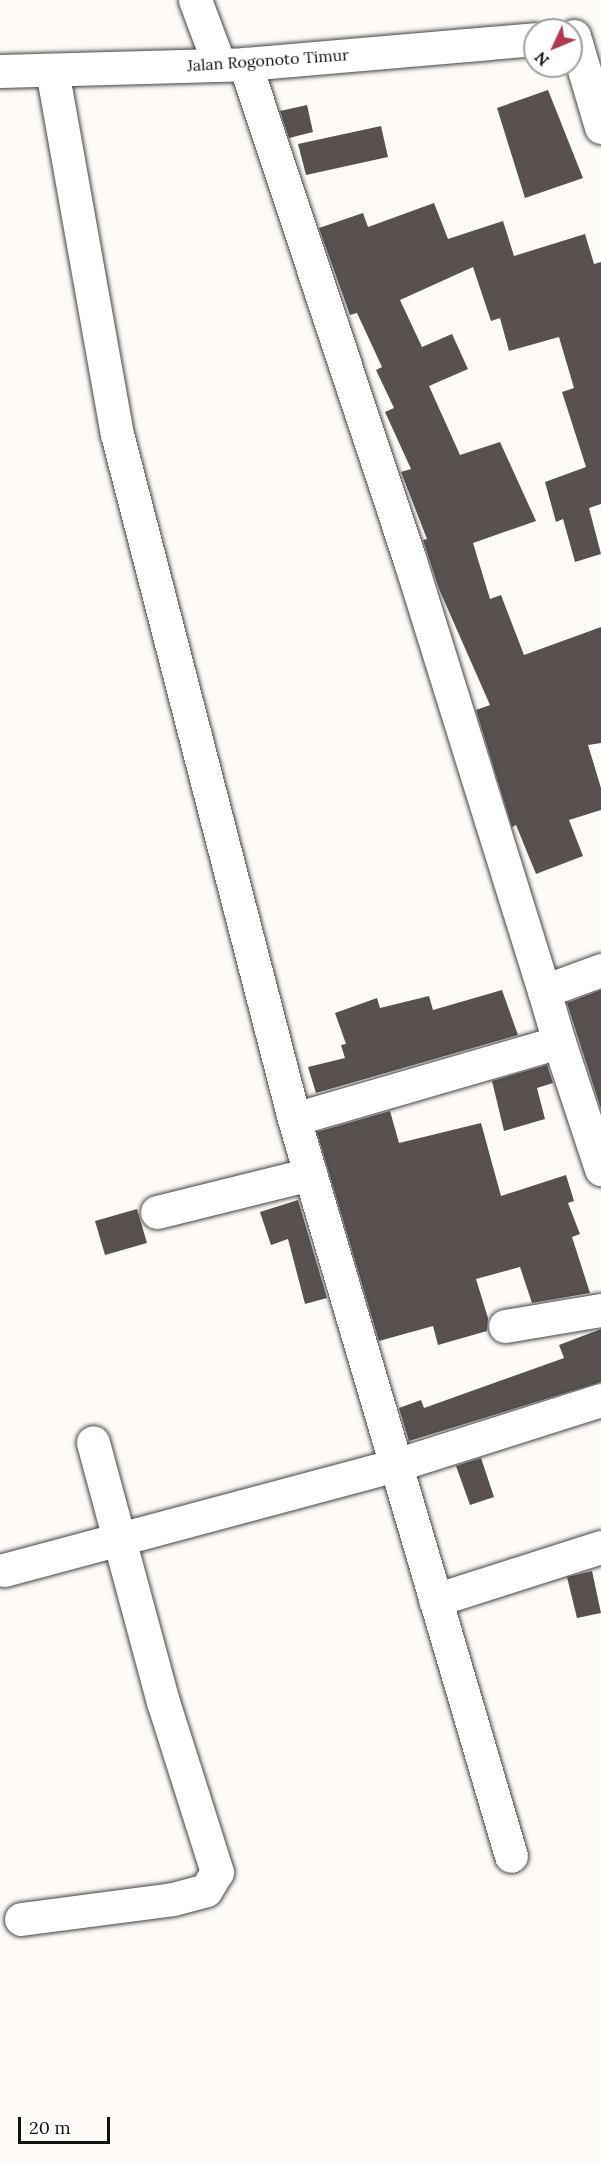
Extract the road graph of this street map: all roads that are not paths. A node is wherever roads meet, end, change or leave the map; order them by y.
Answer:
1 (195, 0) edge
2 (583, 39) edge
3 (523, 40) edge
4 (232, 64) junction
5 (52, 70) junction
6 (0, 71) edge
7 (601, 127) edge
8 (601, 970) edge
9 (544, 991) junction
10 (559, 1042) junction
11 (294, 1119) junction
12 (601, 1169) edge
13 (310, 1174) junction
14 (157, 1212) dead end
15 (601, 1310) edge
16 (505, 1326) dead end
17 (601, 1400) edge
18 (93, 1442) dead end
19 (396, 1465) junction
20 (119, 1539) junction
21 (601, 1547) edge
22 (4, 1570) dead end
23 (435, 1600) junction
24 (511, 1856) dead end
25 (21, 1919) dead end

1 - 4 street
2 - 7 street
3 - 4 street, Jalan Rogonoto Timur
4 - 5 street, Jalan Rogonoto Timur
4 - 9 street
5 - 6 street, Jalan Rogonoto Timur
5 - 11 street
8 - 9 street
9 - 10 street
10 - 11 street
10 - 12 street
11 - 13 street
13 - 14 street
13 - 19 street
15 - 16 street
17 - 19 street
18 - 20 street
19 - 20 street
19 - 23 street
20 - 22 street
20 - 25 street
21 - 23 street
23 - 24 street

